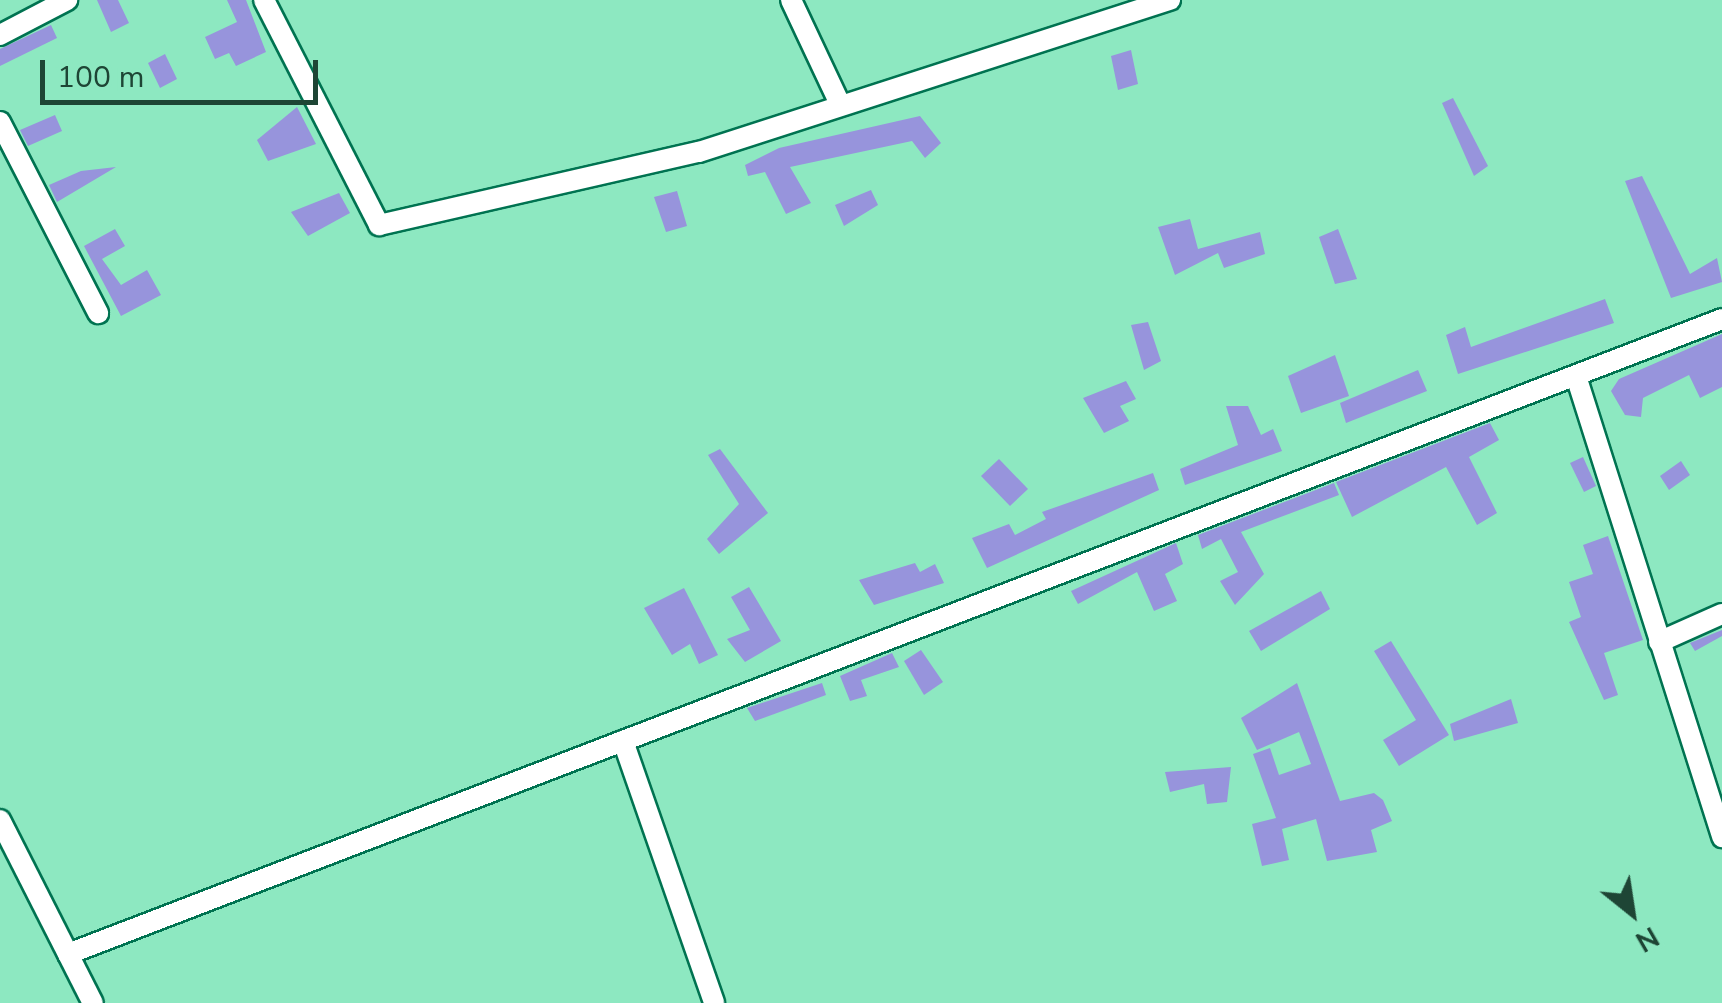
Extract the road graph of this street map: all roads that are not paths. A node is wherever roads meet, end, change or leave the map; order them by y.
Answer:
1 (67, 0) edge
2 (264, 0) edge
3 (791, 0) edge
4 (1170, 0) edge
5 (0, 35) edge
6 (840, 104) junction
7 (0, 122) edge
8 (98, 313) dead end
9 (1722, 320) edge
10 (1576, 376) junction
11 (1722, 614) edge
12 (1659, 642) junction
13 (623, 742) junction
14 (0, 820) edge
15 (1722, 837) edge
16 (68, 954) junction
17 (94, 1003) edge
18 (714, 1003) edge

1 - 5 street
2 - 6 street
3 - 6 street
4 - 6 street
7 - 8 street
9 - 10 street
10 - 12 street
10 - 13 street
11 - 12 street
12 - 15 street
13 - 16 street
13 - 18 street
14 - 16 street
16 - 17 street

